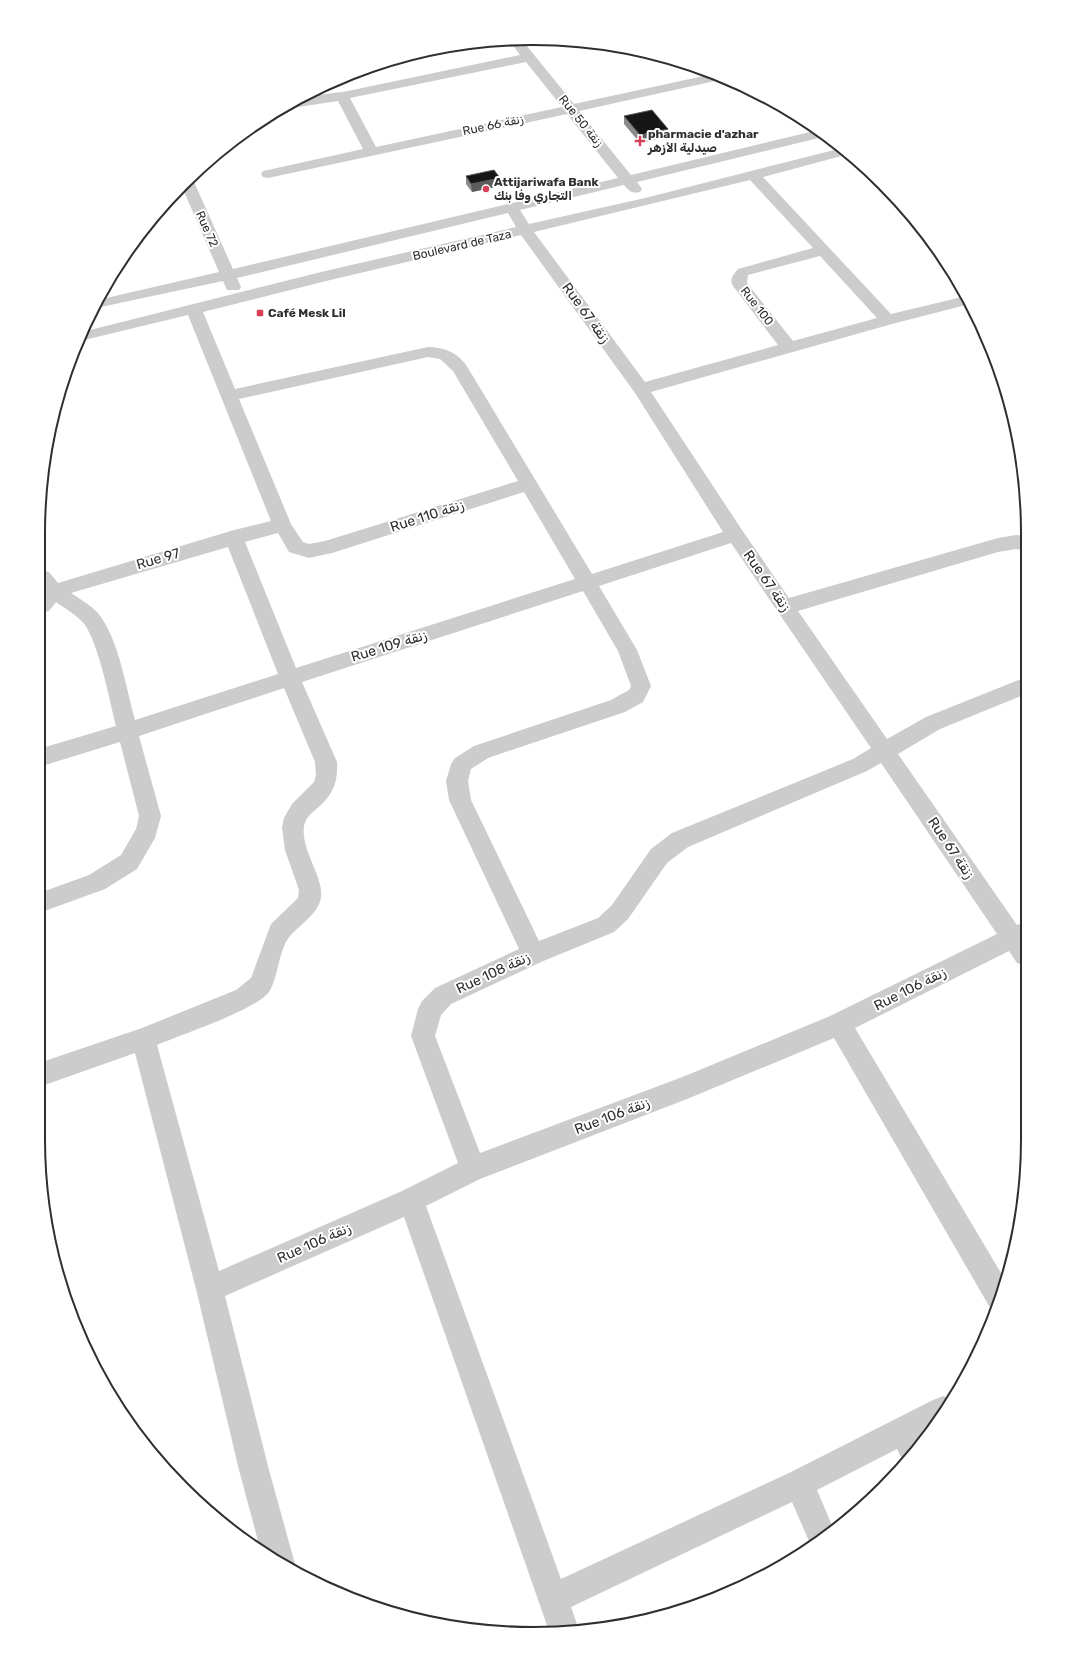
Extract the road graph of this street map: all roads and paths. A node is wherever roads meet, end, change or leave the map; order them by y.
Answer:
1 (520, 45) edge
2 (529, 57) junction
3 (711, 79) edge
4 (342, 96) junction
5 (304, 102) edge
6 (571, 109) junction
7 (815, 135) edge
8 (371, 151) junction
9 (839, 153) edge
10 (268, 174) dead end
11 (754, 176) junction
12 (627, 180) junction
13 (189, 187) edge
14 (646, 202) junction
15 (511, 206) junction
16 (525, 230) junction
17 (823, 250) junction
18 (228, 275) junction
19 (111, 287) edge
20 (237, 298) junction
21 (120, 299) junction
22 (963, 301) edge
23 (102, 303) edge
24 (194, 310) junction
25 (888, 320) junction
26 (86, 336) edge
27 (789, 348) junction
28 (641, 389) junction
29 (229, 396) junction
30 (530, 484) junction
31 (282, 525) junction
32 (735, 535) junction
33 (234, 537) junction
34 (1021, 542) edge
35 (588, 584) junction
36 (46, 592) edge
37 (785, 607) junction
38 (290, 678) junction
39 (1021, 687) edge
40 (128, 732) junction
41 (885, 751) junction
42 (45, 756) edge
43 (45, 901) edge
44 (1021, 942) edge
45 (533, 954) junction
46 (839, 1024) junction
47 (143, 1039) junction
48 (45, 1073) edge
49 (473, 1169) junction
50 (411, 1200) junction
51 (210, 1289) junction
52 (996, 1291) edge
53 (931, 1421) edge
54 (908, 1442) edge
55 (799, 1483) junction
56 (820, 1533) edge
57 (277, 1555) edge
58 (553, 1599) junction
59 (562, 1626) edge

1 - 2 street, Rue 50 زنقة
2 - 4 street
2 - 6 street, Rue 50 زنقة
3 - 6 street, Rue 66 زنقة
4 - 5 street
4 - 8 street
6 - 8 street, Rue 66 زنقة
6 - 12 street, Rue 50 زنقة
7 - 12 street, Boulevard de Taza
8 - 10 street, Rue 66 زنقة
9 - 11 street, Boulevard de Taza
11 - 14 street, Boulevard de Taza
11 - 17 street
12 - 14 street, Rue 50 زنقة
12 - 15 street, Boulevard de Taza
13 - 18 street, Rue 72
14 - 16 street, Boulevard de Taza
15 - 16 street, Rue 67 زنقة
15 - 18 street, Boulevard de Taza
16 - 20 street, Boulevard de Taza
16 - 28 street, Rue 67 زنقة
17 - 25 street
17 - 27 street, Rue 100
18 - 20 street, Rue 72
18 - 21 street, Boulevard de Taza
19 - 21 street
20 - 24 street, Boulevard de Taza
21 - 23 street, Boulevard de Taza
22 - 25 street
24 - 26 street, Boulevard de Taza
24 - 29 street, Rue 110 زنقة
25 - 27 street
27 - 28 street
28 - 32 street, Rue 67 زنقة
29 - 30 street
29 - 31 street, Rue 110 زنقة
30 - 31 street, Rue 110 زنقة
30 - 35 street
31 - 33 street, Rue 97
32 - 35 street, Rue 109 زنقة
32 - 37 street, Rue 67 زنقة
33 - 36 street, Rue 97
33 - 38 street
34 - 37 street
35 - 38 street, Rue 109 زنقة
35 - 45 street
36 - 40 street
37 - 41 street, Rue 67 زنقة
38 - 40 street, Rue 109 زنقة
38 - 47 street
39 - 41 street
40 - 42 street, Rue 109 زنقة
40 - 43 street
41 - 44 street, Rue 67 زنقة
41 - 45 street, Rue 108 زنقة
44 - 46 street, Rue 106 زنقة
45 - 49 street, Rue 108 زنقة
46 - 49 street, Rue 106 زنقة
46 - 52 street
47 - 48 street
47 - 51 street
49 - 50 street, Rue 106 زنقة
50 - 51 street, Rue 106 زنقة
50 - 58 street
51 - 57 street
53 - 54 street
54 - 55 street
55 - 56 street
55 - 58 street
58 - 59 street

